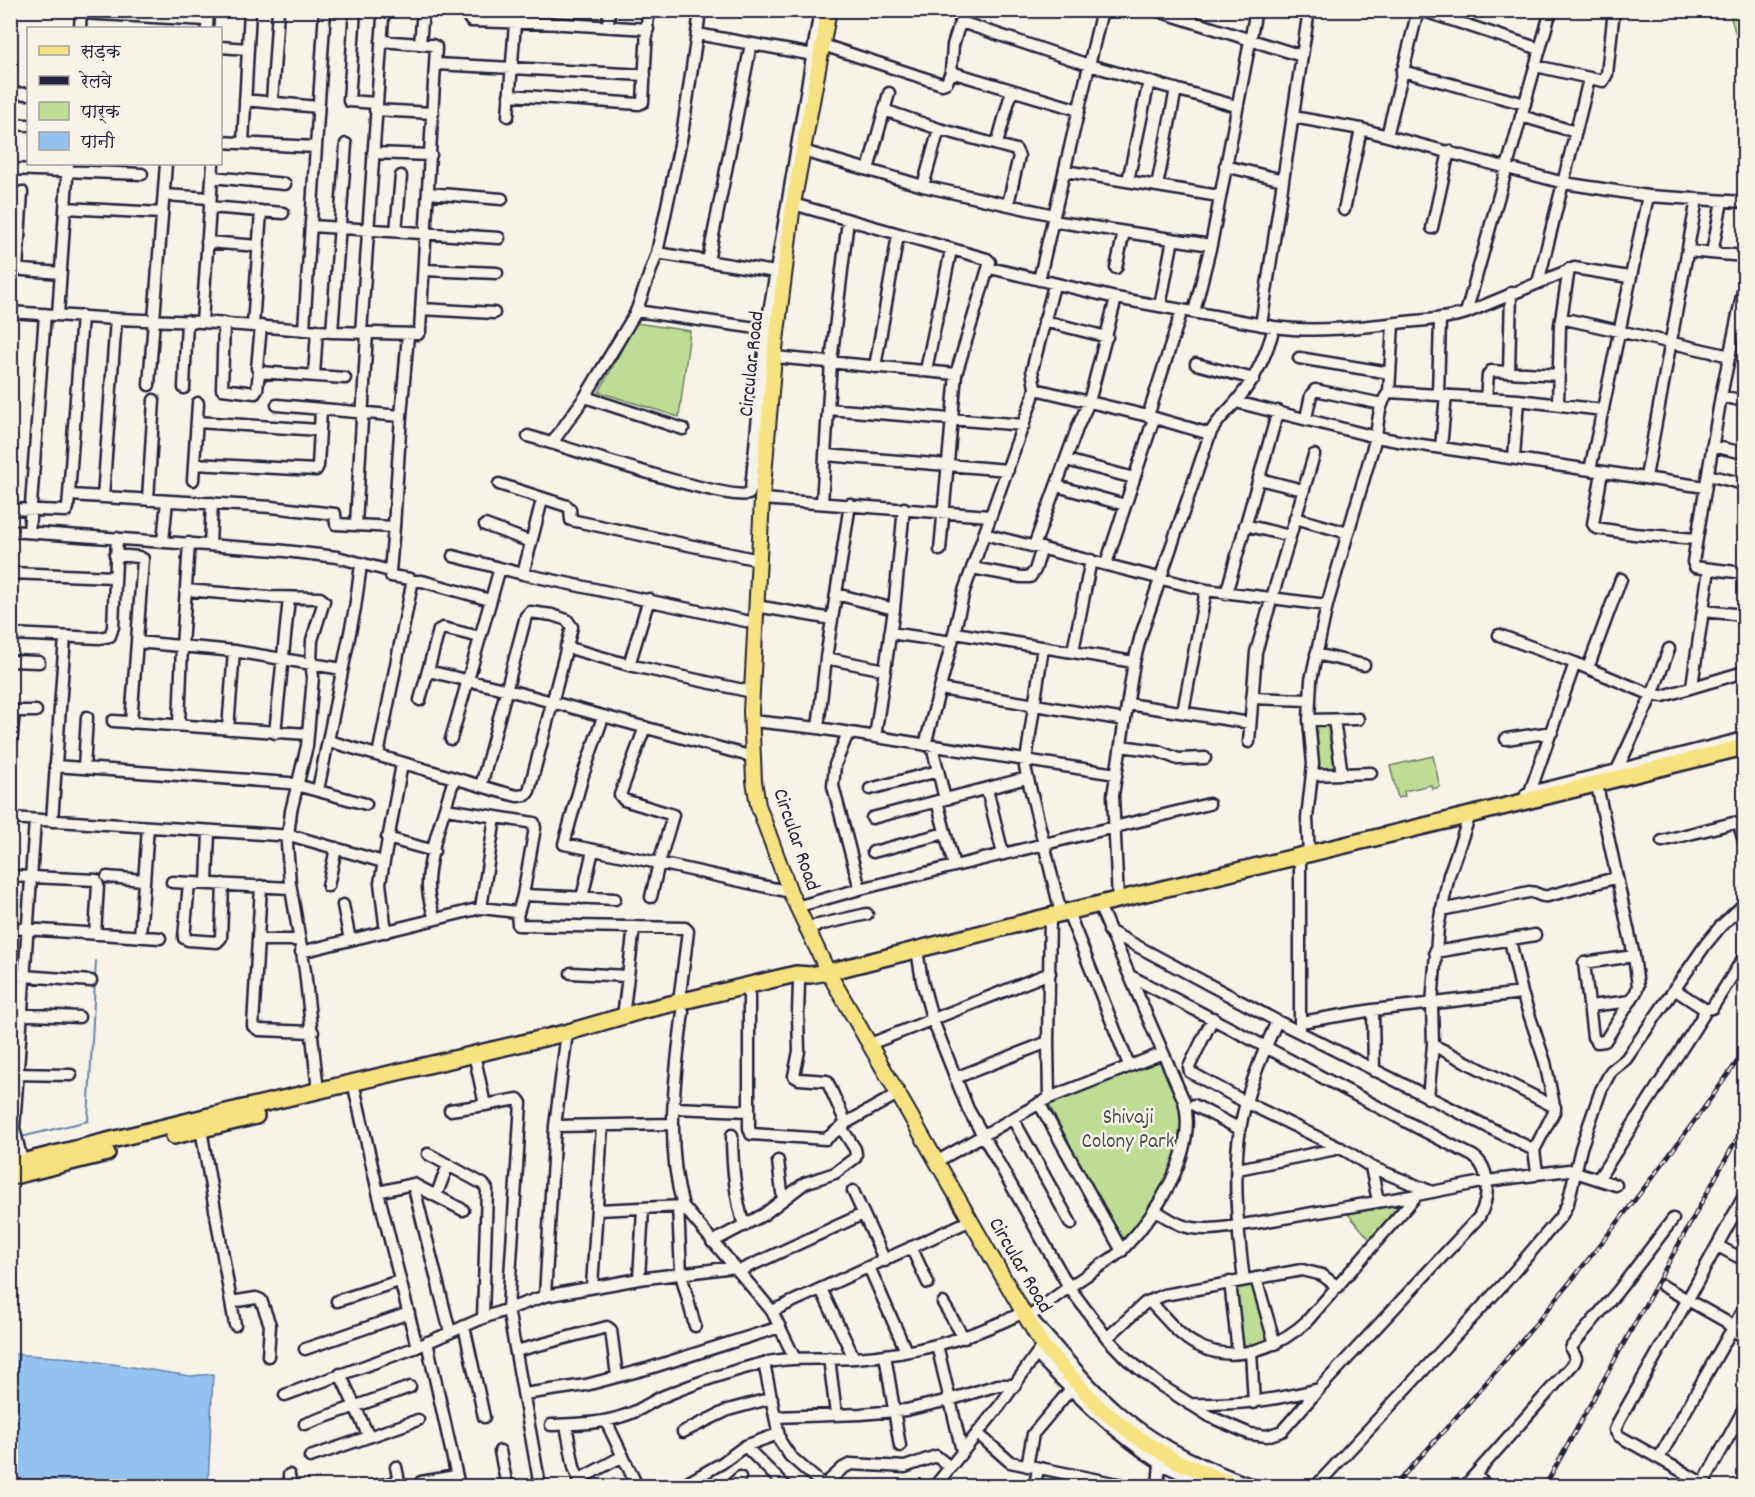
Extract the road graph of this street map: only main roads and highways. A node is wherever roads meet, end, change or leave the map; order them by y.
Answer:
1 (829, 10) edge
2 (1744, 747) edge
3 (828, 972) junction
4 (805, 979) junction
5 (681, 1007) junction
6 (566, 1036) junction
7 (205, 1125) junction
8 (17, 1170) edge
9 (1236, 1486) edge

1 - 3 main road, Circular Road
2 - 3 highway
3 - 4 highway
3 - 9 main road, Circular Road
4 - 5 highway
4 - 5 highway
5 - 6 highway
5 - 6 highway
6 - 7 highway
6 - 7 highway
7 - 8 highway

